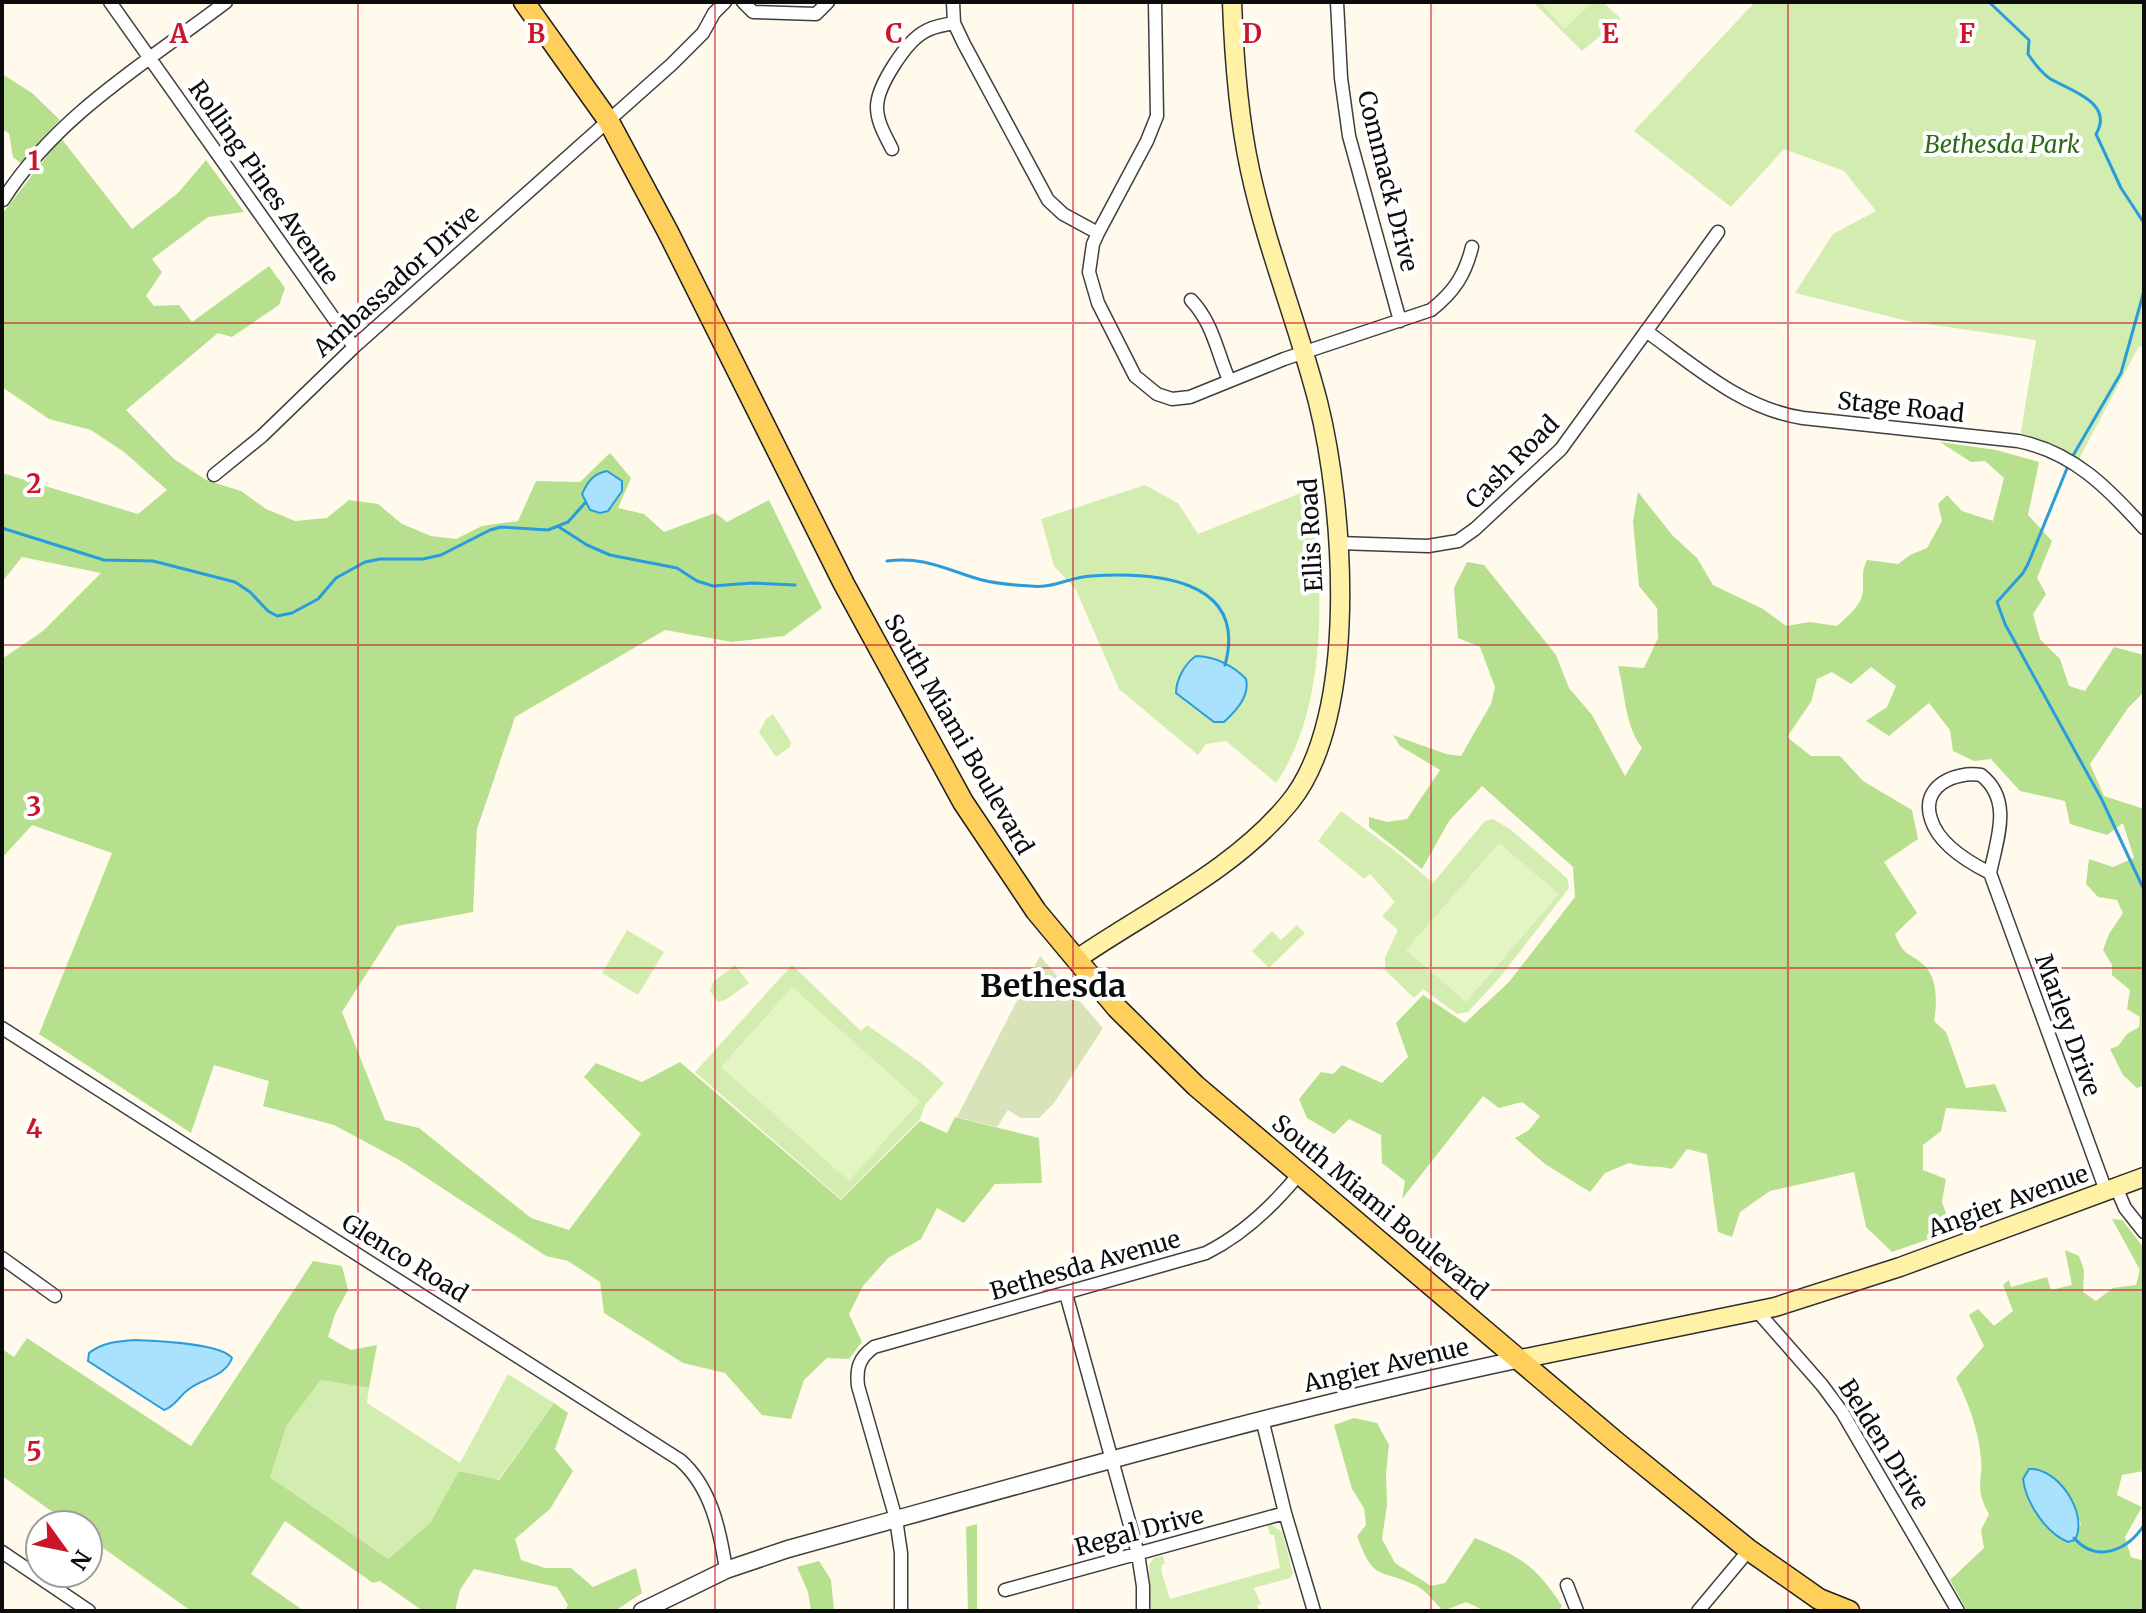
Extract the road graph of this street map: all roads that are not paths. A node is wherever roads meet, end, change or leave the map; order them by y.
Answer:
1 (110, 2) edge
2 (226, 2) edge
3 (524, 2) edge
4 (725, 2) edge
5 (743, 2) edge
6 (828, 2) edge
7 (953, 2) edge
8 (1155, 2) edge
9 (1232, 2) edge
10 (1337, 2) edge
11 (954, 23) junction
12 (149, 59) junction
13 (608, 120) junction
14 (892, 149) dead end
15 (3, 200) edge
16 (1718, 232) dead end
17 (1098, 233) junction
18 (1472, 247) dead end
19 (1191, 300) dead end
20 (1400, 321) junction
21 (1646, 331) junction
22 (354, 347) junction
23 (1302, 353) junction
24 (1229, 380) junction
25 (214, 475) dead end
26 (2144, 528) edge
27 (1338, 543) junction
28 (1990, 873) junction
29 (1077, 959) junction
30 (2, 1028) edge
31 (1299, 1174) junction
32 (2144, 1177) edge
33 (2111, 1189) junction
34 (2144, 1232) edge
35 (2, 1258) edge
36 (1066, 1294) junction
37 (55, 1296) dead end
38 (1757, 1311) junction
39 (1521, 1359) junction
40 (1262, 1419) junction
41 (1112, 1460) junction
42 (1285, 1513) junction
43 (896, 1519) junction
44 (1749, 1550) junction
45 (2, 1552) edge
46 (1138, 1554) junction
47 (726, 1570) junction
48 (1567, 1585) dead end
49 (1005, 1590) dead end
50 (1822, 1605) edge
51 (84, 1610) edge
52 (642, 1611) edge
53 (901, 1611) edge
54 (1143, 1611) edge
55 (1314, 1611) edge
56 (1577, 1611) edge
57 (1698, 1611) edge
58 (1849, 1611) edge
59 (1958, 1611) edge

1 - 12 street, Rolling Pines Avenue
2 - 12 street
3 - 13 main road, South Miami Boulevard
4 - 13 street, Ambassador Drive
5 - 6 street
7 - 11 street
8 - 17 street
9 - 23 main road, Ellis Road
10 - 20 street, Commack Drive
11 - 14 street
11 - 17 street
12 - 15 street
12 - 22 street, Rolling Pines Avenue
13 - 22 street, Ambassador Drive
13 - 29 main road, South Miami Boulevard
16 - 21 street, Cash Road
17 - 24 street
18 - 20 street
19 - 24 street
20 - 23 street
21 - 26 street, Stage Road
21 - 27 street, Cash Road
22 - 25 street, Ambassador Drive
23 - 24 street
23 - 27 main road, Ellis Road
27 - 29 main road, Ellis Road
28 - 28 street
28 - 33 street, Marley Drive
29 - 31 main road, South Miami Boulevard
30 - 47 street, Glenco Road
31 - 36 street, Bethesda Avenue
31 - 39 main road, South Miami Boulevard
32 - 33 main road, Angier Avenue
33 - 34 street, Marley Drive
33 - 38 main road, Angier Avenue
35 - 37 street
36 - 41 street
36 - 43 street, Bethesda Avenue
38 - 39 main road, Angier Avenue
38 - 59 street, Belden Drive
39 - 40 street, Angier Avenue
39 - 44 main road, South Miami Boulevard
40 - 41 street, Angier Avenue
40 - 42 street
41 - 43 street, Angier Avenue
41 - 46 street
42 - 46 street, Regal Drive
42 - 55 street
43 - 47 street, Angier Avenue
43 - 53 street
44 - 50 main road, South Miami Boulevard
44 - 57 street
45 - 51 street
46 - 49 street, Regal Drive
46 - 54 street
47 - 52 street, Angier Avenue
48 - 56 street
50 - 58 main road, South Miami Boulevard

